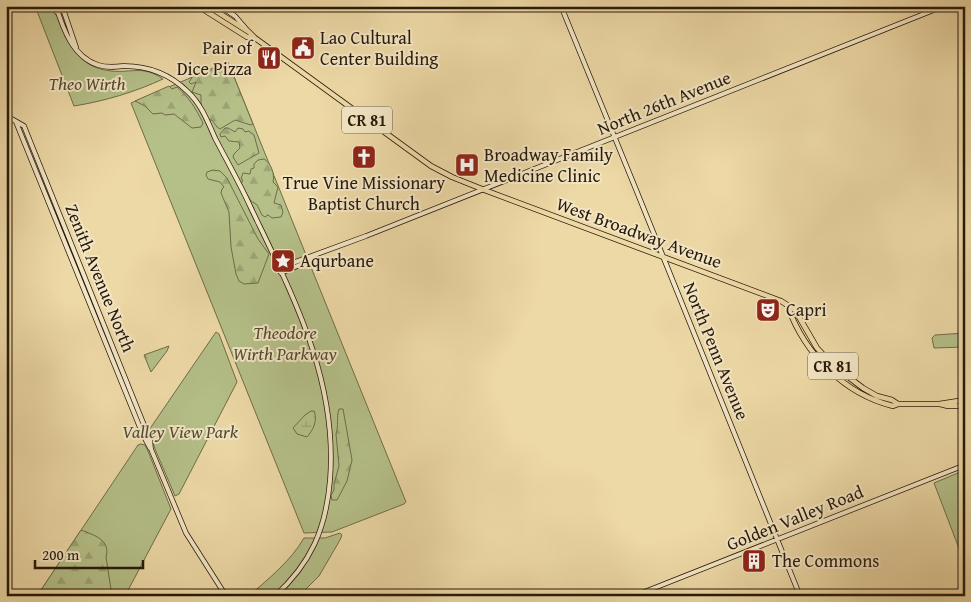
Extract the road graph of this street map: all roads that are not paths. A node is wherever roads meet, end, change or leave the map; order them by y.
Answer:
1 (71, 6) edge
2 (198, 6) edge
3 (208, 6) edge
4 (220, 6) edge
5 (561, 6) edge
6 (944, 6) edge
7 (63, 8) edge
8 (57, 9) edge
9 (250, 32) junction
10 (255, 38) junction
11 (78, 51) junction
12 (6, 109) edge
13 (16, 122) junction
14 (614, 137) junction
15 (483, 189) junction
16 (662, 256) junction
17 (280, 270) junction
18 (89, 287) junction
19 (84, 290) junction
20 (965, 400) edge
21 (939, 404) junction
22 (965, 406) edge
23 (151, 449) junction
24 (965, 465) edge
25 (777, 539) junction
26 (226, 596) edge
27 (275, 596) edge
28 (634, 596) edge
29 (800, 596) edge

1 - 7 main road
2 - 10 main road, West Broadway Avenue / CR 81
3 - 9 main road, West Broadway Avenue / CR 81
4 - 9 street, West Broadway Avenue
5 - 14 street, North Penn Avenue
6 - 14 street, North 26th Avenue
7 - 8 main road
7 - 11 street
8 - 11 street
9 - 10 main road, West Broadway Avenue / CR 81
10 - 15 main road, West Broadway Avenue / CR 81
11 - 17 street
12 - 13 street, Zenith Avenue North
13 - 18 street, Zenith Avenue North
13 - 19 street, Zenith Avenue North
14 - 15 street, North 26th Avenue
14 - 16 street, North Penn Avenue
15 - 16 main road, West Broadway Avenue / CR 81
15 - 17 street, North 26th Avenue
16 - 21 main road, West Broadway Avenue / CR 81
16 - 25 street, North Penn Avenue
17 - 27 street
18 - 19 street
18 - 23 street, Zenith Avenue North
19 - 23 street, Zenith Avenue North
20 - 21 main road, West Broadway Avenue / CR 81
21 - 22 main road, West Broadway Avenue / CR 81
23 - 26 street, Zenith Avenue North
24 - 25 street, Golden Valley Road
25 - 28 street, Golden Valley Road
25 - 29 street, North Penn Avenue

